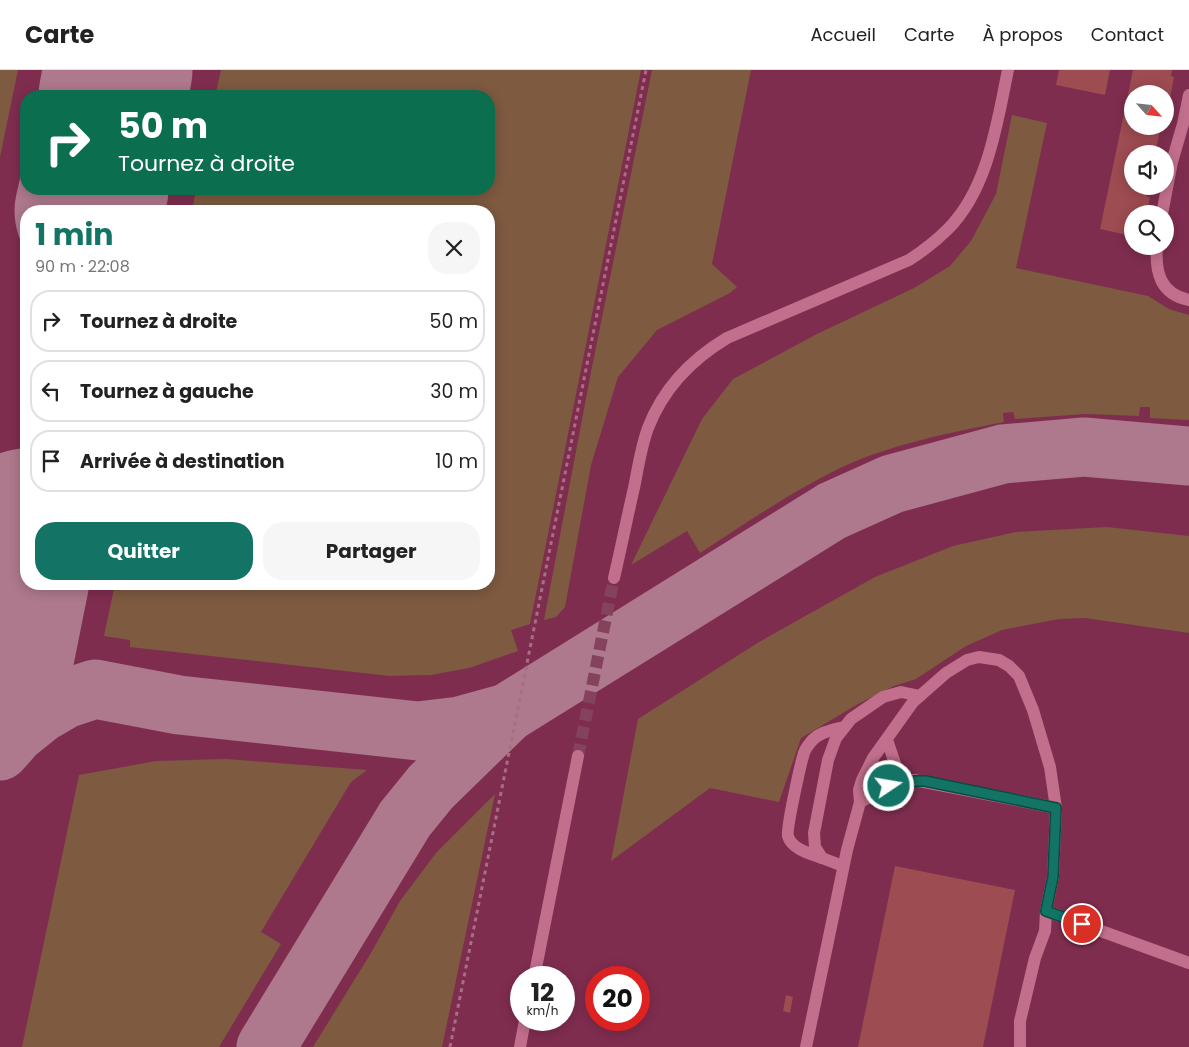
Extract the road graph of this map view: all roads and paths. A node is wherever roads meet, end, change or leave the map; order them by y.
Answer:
1 (646, 70) edge
2 (1008, 70) edge
3 (1189, 95) edge
4 (1183, 124) junction
5 (1189, 138) edge
6 (1164, 205) edge
7 (1157, 255) edge
8 (1189, 300) edge
9 (614, 578) tunnel mouth
10 (920, 696) junction
11 (844, 727) junction
12 (887, 740) junction
13 (578, 756) tunnel mouth
14 (901, 781) junction
15 (860, 802) junction
16 (1056, 808) junction
17 (822, 858) junction
18 (843, 866) junction
19 (1046, 911) junction
20 (1189, 963) edge
21 (536, 966) edge
22 (523, 1031) edge
23 (450, 1047) edge
24 (520, 1047) edge
25 (806, 1047) edge
26 (1020, 1047) edge

1 - 23 path
2 - 9 lane
3 - 4 lane
4 - 5 lane
4 - 6 lane
7 - 8 lane
10 - 11 lane
10 - 12 lane
10 - 16 lane
11 - 17 lane
11 - 17 lane
12 - 14 lane
12 - 15 lane
13 - 21 lane
14 - 15 lane
14 - 16 lane
15 - 18 lane
16 - 19 lane
17 - 18 lane
18 - 25 lane
19 - 20 lane
19 - 26 lane
22 - 24 lane

